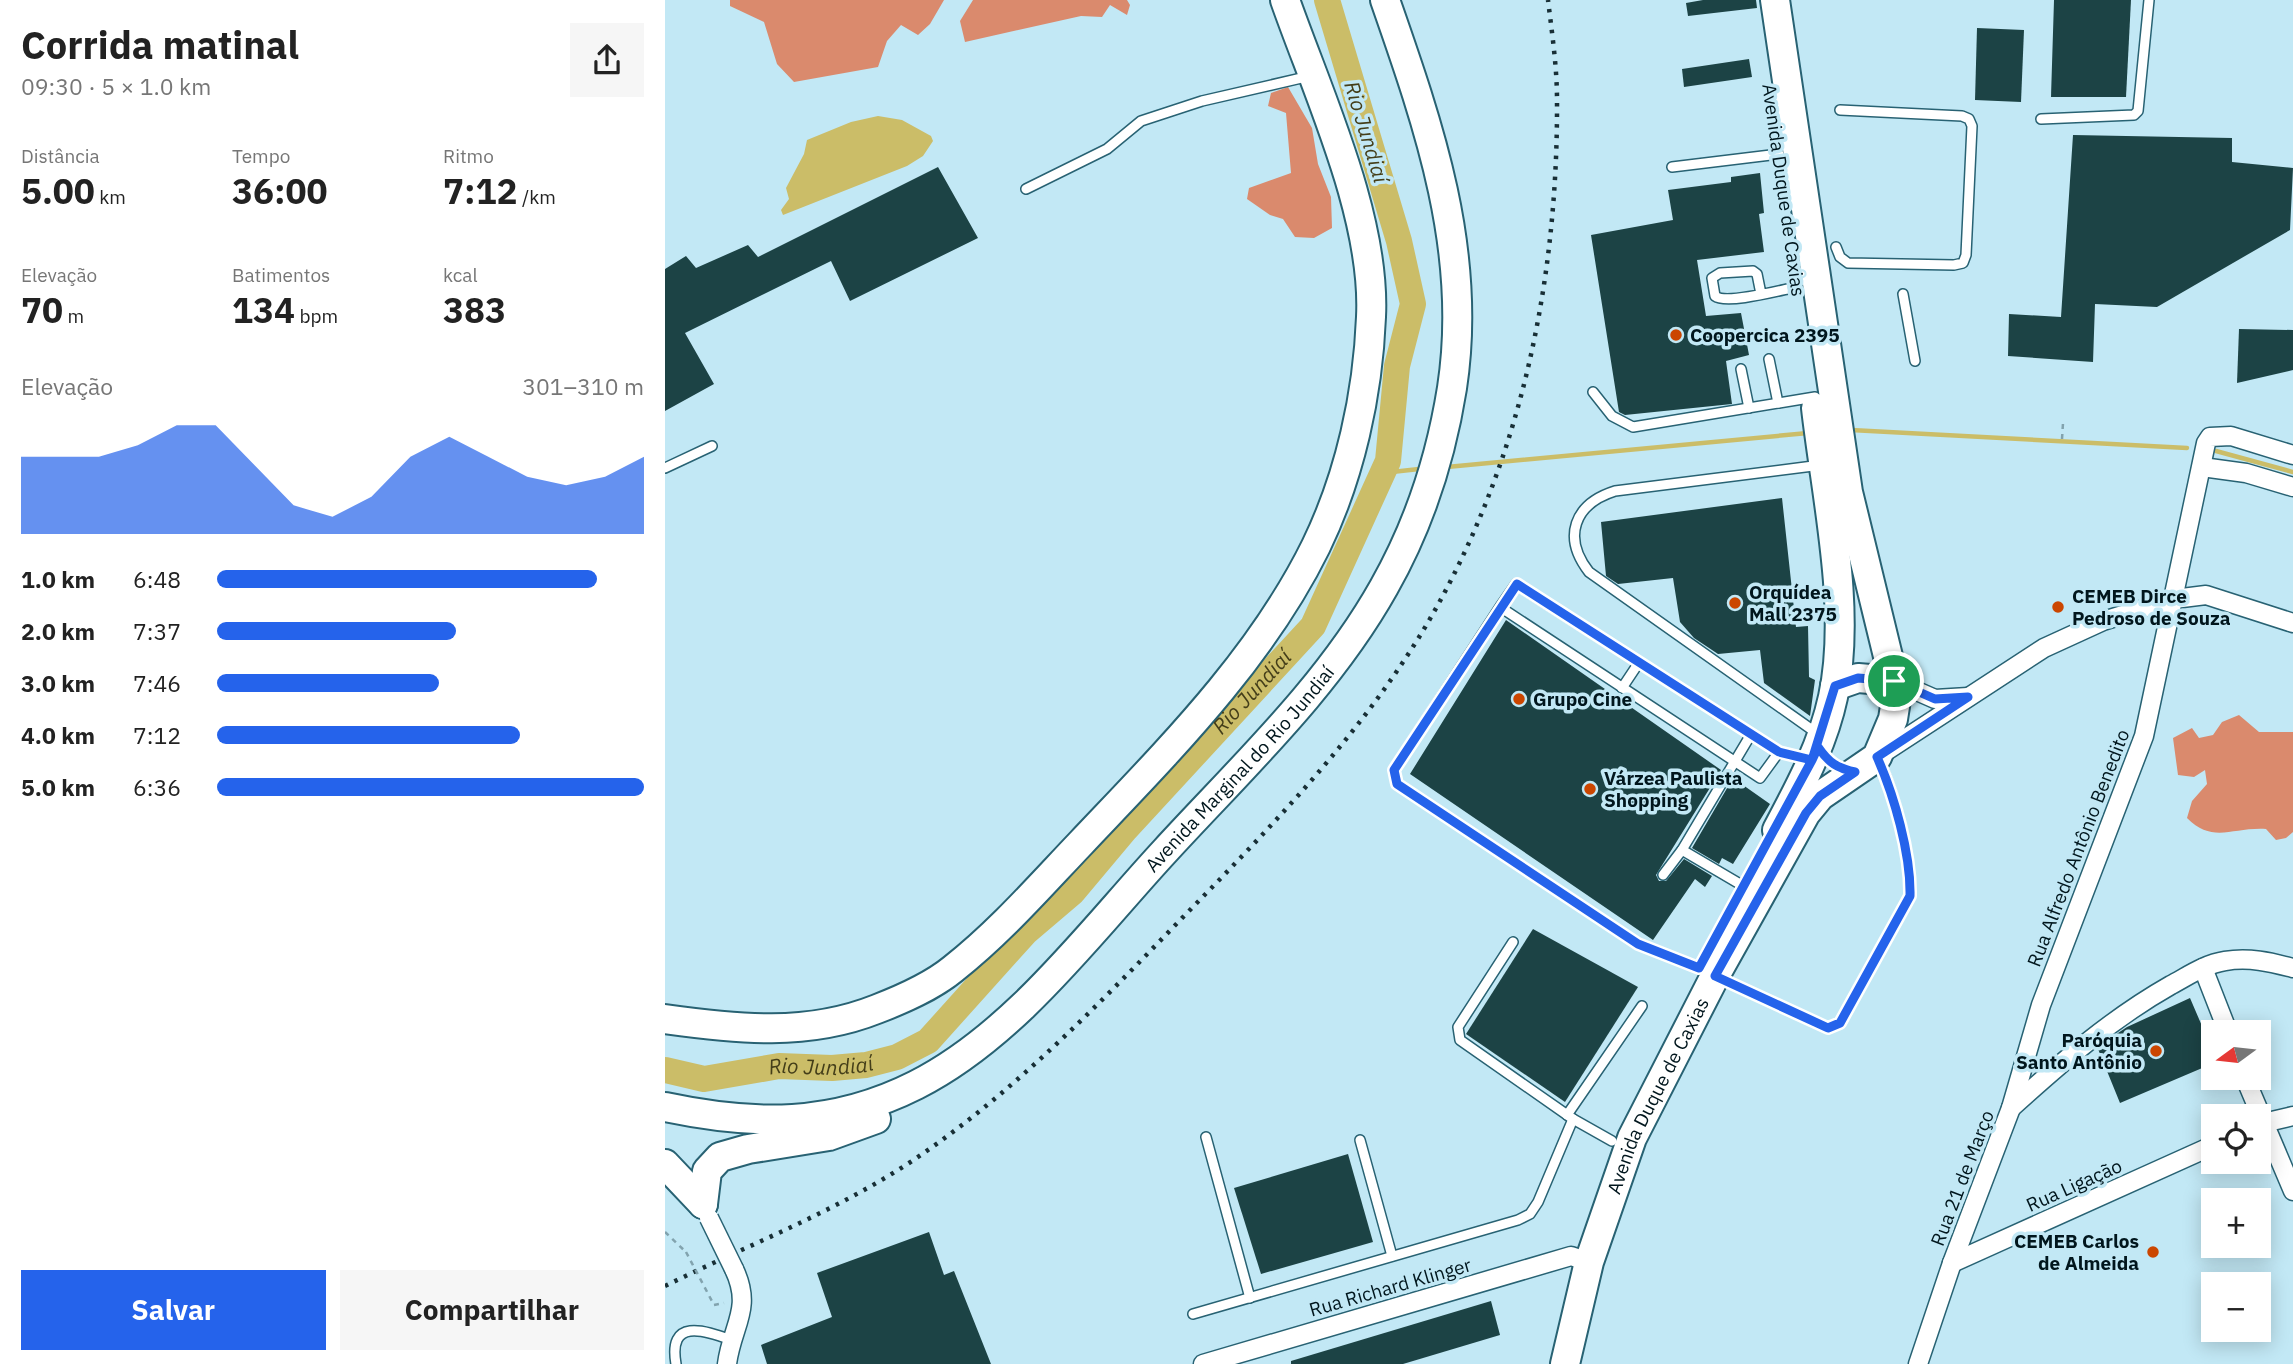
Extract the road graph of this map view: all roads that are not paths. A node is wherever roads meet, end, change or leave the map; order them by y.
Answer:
1 (1285, 0) edge
2 (1385, 0) edge
3 (1758, 0) edge
4 (1775, 0) edge
5 (2149, 0) edge
6 (1312, 76) junction
7 (1840, 110) dead end
8 (2041, 119) dead end
9 (1779, 154) junction
10 (1672, 167) dead end
11 (1026, 189) dead end
12 (1836, 247) dead end
13 (1797, 287) junction
14 (1761, 294) junction
15 (1903, 294) dead end
16 (1769, 359) dead end
17 (1915, 361) dead end
18 (1741, 369) dead end
19 (1593, 392) dead end
20 (1815, 397) junction
21 (1778, 403) junction
22 (1749, 408) junction
23 (712, 446) dead end
24 (2291, 453) edge
25 (1822, 465) junction
26 (2202, 467) junction
27 (665, 468) edge
28 (2293, 487) edge
29 (2174, 599) junction
30 (1500, 607) junction
31 (2293, 623) edge
32 (1638, 664) junction
33 (1894, 681) junction
34 (1835, 686) junction
35 (1622, 688) junction
36 (1968, 697) junction
37 (1751, 736) junction
38 (1818, 748) junction
39 (1779, 752) junction
40 (1735, 762) junction
41 (1866, 764) junction
42 (1682, 850) junction
43 (1663, 875) dead end
44 (1745, 887) junction
45 (1513, 942) dead end
46 (2203, 968) junction
47 (2293, 968) edge
48 (1707, 972) junction
49 (1642, 1006) dead end
50 (665, 1019) edge
51 (2223, 1020) edge
52 (974, 1050) junction
53 (665, 1107) edge
54 (2011, 1108) junction
55 (2293, 1116) edge
56 (1570, 1117) junction
57 (2271, 1122) edge
58 (1206, 1137) dead end
59 (1360, 1140) dead end
60 (1612, 1141) junction
61 (2271, 1145) edge
62 (2201, 1151) edge
63 (665, 1164) edge
64 (2293, 1191) edge
65 (706, 1211) junction
66 (1392, 1256) junction
67 (1580, 1259) junction
68 (1952, 1263) junction
69 (1250, 1297) junction
70 (1192, 1314) dead end
71 (732, 1340) junction
72 (676, 1364) edge
73 (727, 1364) edge
74 (1203, 1364) edge
75 (1547, 1364) edge
76 (1565, 1364) edge
77 (1918, 1364) edge

1 - 6 main road
2 - 52 main road, Avenida Marginal do Rio Jundiaí
3 - 9 main road, Avenida Duque de Caxias
4 - 33 main road, Avenida Duque de Caxias
5 - 8 lane
6 - 11 lane
6 - 50 main road
7 - 12 lane
9 - 10 lane
9 - 13 main road, Avenida Duque de Caxias
13 - 14 lane
13 - 20 main road, Avenida Duque de Caxias
14 - 14 lane
15 - 17 lane
16 - 21 lane
18 - 22 lane
19 - 22 lane
20 - 21 lane
20 - 25 main road, Avenida Duque de Caxias
21 - 22 lane
23 - 27 lane
24 - 26 street
25 - 34 main road, Avenida Duque de Caxias
25 - 38 lane
26 - 28 street
26 - 29 street
29 - 31 street
29 - 36 street
29 - 54 street, Rua Alfredo Antônio Benedito
30 - 32 lane
30 - 35 lane
30 - 48 lane
32 - 35 lane
32 - 37 lane
33 - 34 main road
33 - 36 street
33 - 41 main road, Avenida Duque de Caxias
34 - 38 main road, Avenida Duque de Caxias
35 - 40 lane
36 - 41 street
37 - 39 lane
37 - 40 lane
38 - 39 lane
38 - 41 main road
38 - 44 main road, Avenida Duque de Caxias
39 - 40 lane
40 - 42 lane
41 - 48 main road, Avenida Duque de Caxias
41 - 48 lane
42 - 43 lane
42 - 44 lane
44 - 48 main road, Avenida Duque de Caxias
45 - 56 lane
46 - 47 street
46 - 51 street
46 - 54 street
48 - 60 main road, Avenida Duque de Caxias
48 - 67 main road, Avenida Duque de Caxias
49 - 56 lane
52 - 53 main road, Avenida Marginal do Rio Jundiaí
52 - 65 main road
54 - 68 street, Rua 21 de Março
55 - 57 street
56 - 60 lane
56 - 66 lane
58 - 69 lane
59 - 66 lane
60 - 67 main road, Avenida Duque de Caxias
61 - 64 street
62 - 68 street, Rua Ligação
63 - 65 main road
65 - 71 street, bridge
66 - 69 lane
67 - 74 street, Rua Richard Klinger
67 - 75 main road, Avenida Duque de Caxias
67 - 76 main road, Avenida Duque de Caxias
68 - 77 street
69 - 70 lane
71 - 72 lane
71 - 73 street

